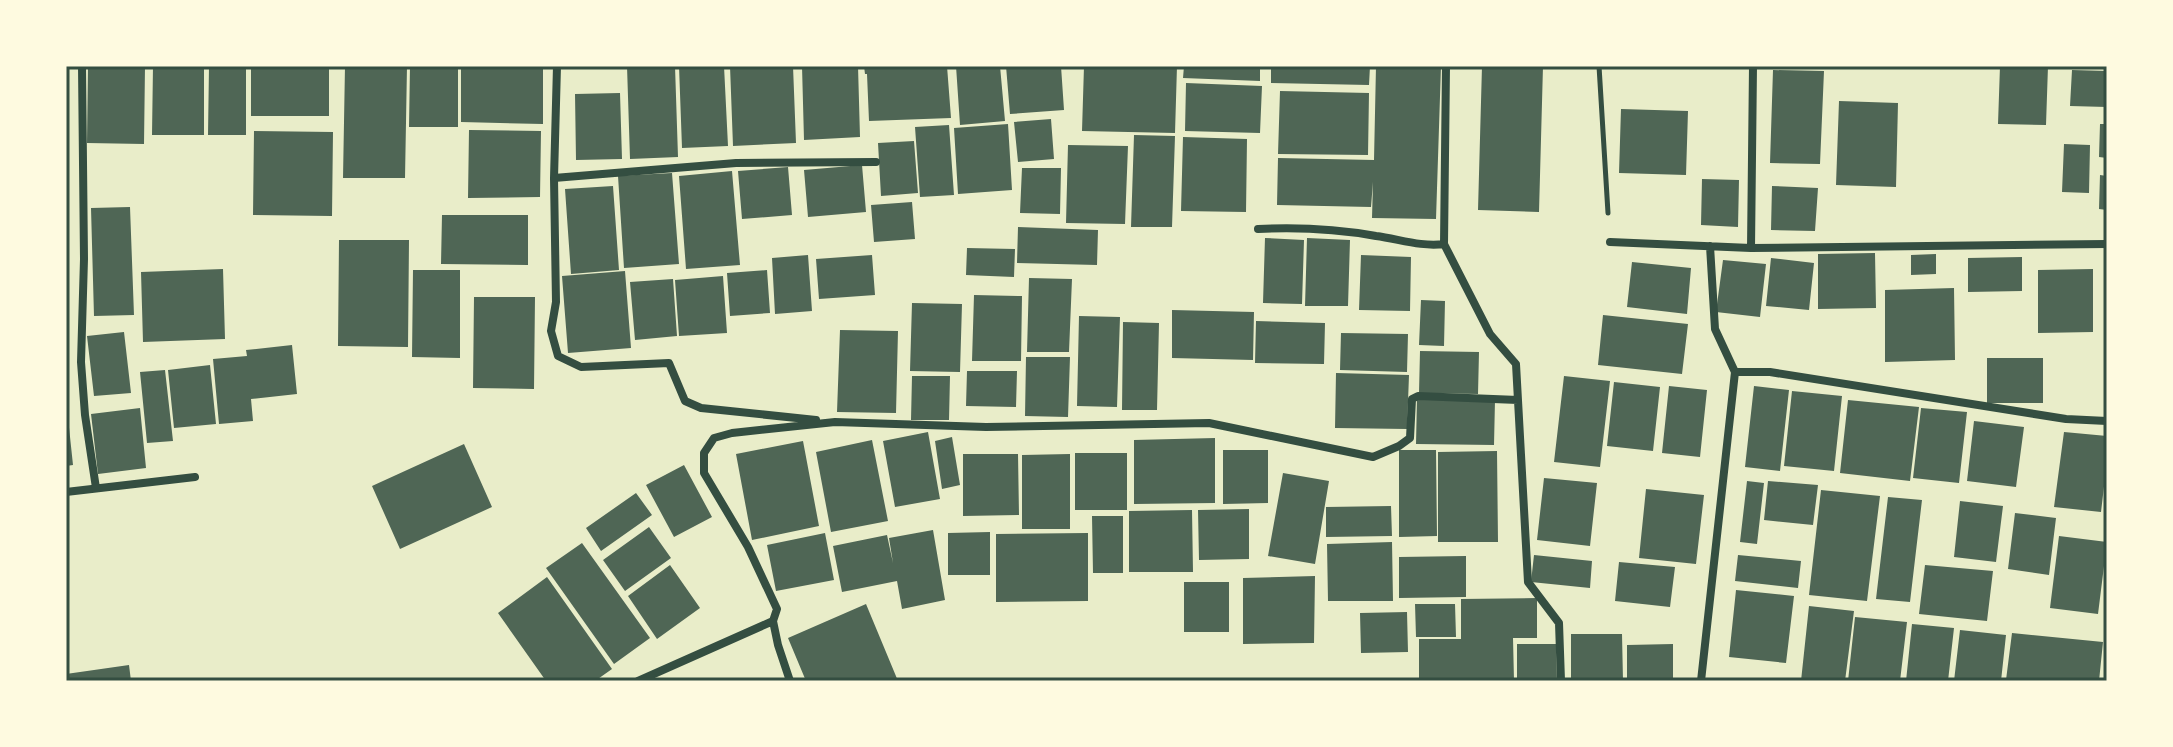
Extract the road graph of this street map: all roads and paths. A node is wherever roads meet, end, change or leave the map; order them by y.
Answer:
1 (82, 66) edge
2 (557, 66) edge
3 (1446, 66) edge
4 (1599, 66) edge
5 (1753, 66) edge
6 (876, 162) dead end
7 (554, 178) junction
8 (1258, 229) dead end
9 (1610, 242) joint
10 (1444, 244) junction
11 (2107, 244) edge
12 (1710, 246) junction
13 (1751, 248) junction
14 (1735, 372) junction
15 (1518, 400) junction
16 (2107, 421) edge
17 (835, 422) junction
18 (195, 477) dead end
19 (96, 488) junction
20 (66, 492) edge
21 (773, 621) junction
22 (638, 681) edge
23 (790, 681) edge
24 (1561, 681) edge
25 (1701, 681) edge

1 - 19 street
2 - 7 street
3 - 10 street
4 - 9 path
5 - 13 street
6 - 7 street
7 - 17 street
8 - 10 street
9 - 12 street
10 - 15 street
11 - 13 street
12 - 13 street
12 - 14 street
14 - 16 street
14 - 25 street
15 - 17 street
15 - 24 street
17 - 21 street
18 - 19 street
19 - 20 street
21 - 22 street
21 - 23 street

